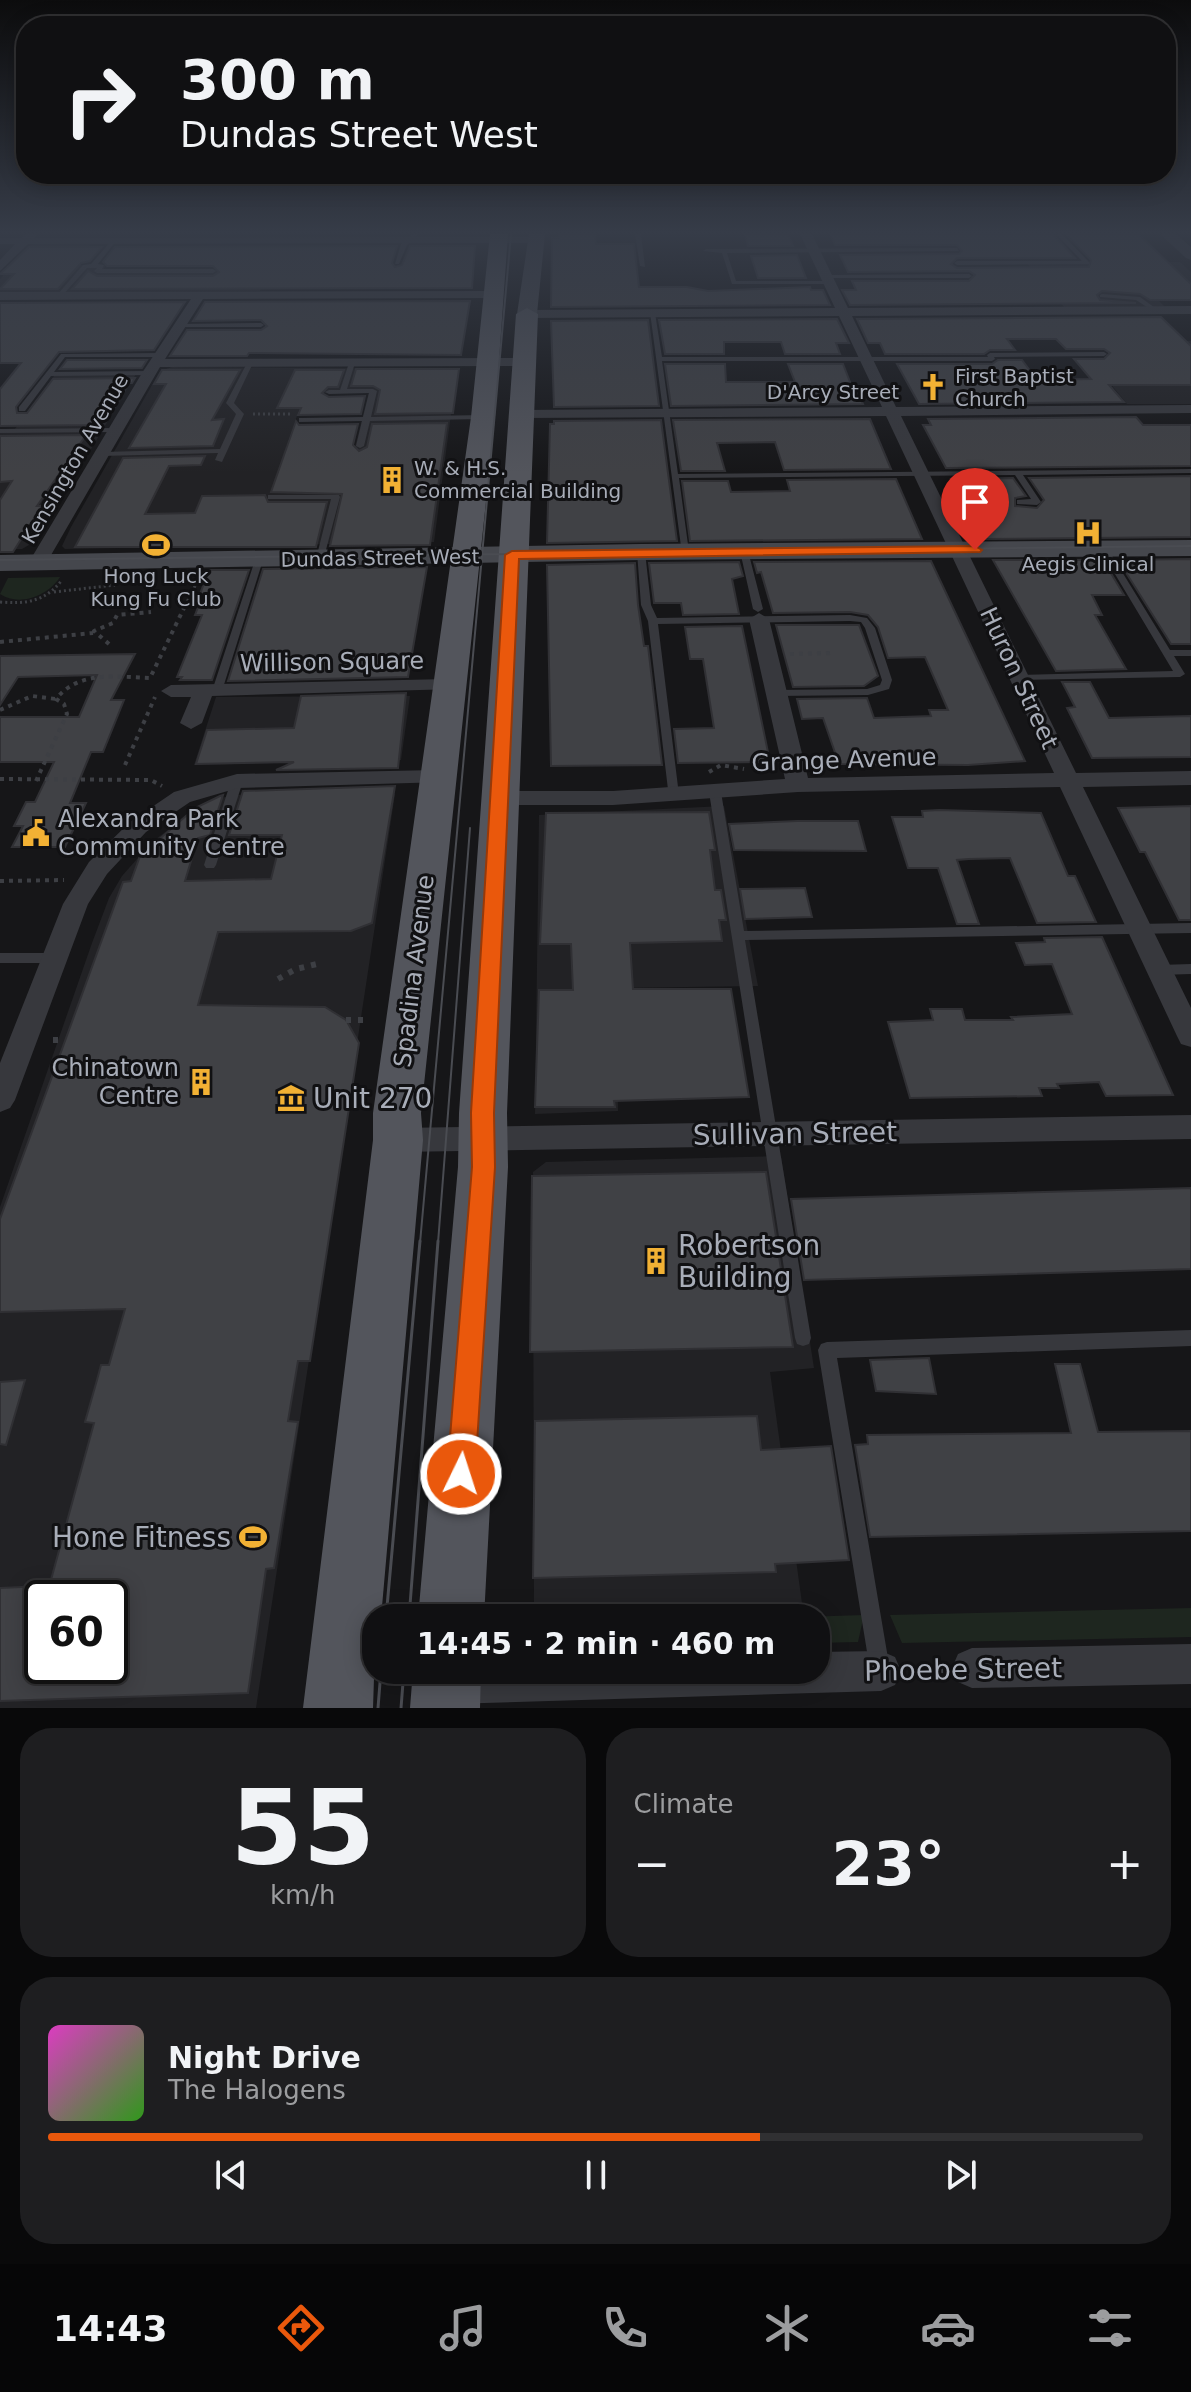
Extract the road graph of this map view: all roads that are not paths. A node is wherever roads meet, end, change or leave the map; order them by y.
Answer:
1 (652, 313) edge
2 (188, 314) edge
3 (491, 314) edge
4 (527, 314) joint
5 (564, 314) edge
6 (844, 314) edge
7 (261, 325) dead end
8 (180, 326) junction
9 (1104, 354) dead end
10 (659, 359) junction
11 (868, 359) junction
12 (487, 362) junction
13 (524, 362) junction
14 (250, 363) junction
15 (352, 363) junction
16 (156, 364) junction
17 (49, 374) junction
18 (329, 392) dead end
19 (343, 392) junction
20 (22, 409) dead end
21 (1191, 409) edge
22 (893, 411) junction
23 (665, 413) junction
24 (522, 414) junction
25 (366, 417) junction
26 (483, 417) junction
27 (302, 420) road end
28 (115, 430) junction
29 (0, 431) edge
30 (360, 446) dead end
31 (101, 454) junction
32 (1191, 471) edge
33 (922, 473) junction
34 (1018, 473) junction
35 (675, 476) junction
36 (271, 497) dead end
37 (1020, 502) dead end
38 (1191, 548) edge
39 (1104, 549) junction
40 (958, 550) junction
41 (744, 551) junction
42 (641, 552) junction
43 (685, 552) junction
44 (512, 555) junction
45 (465, 556) junction
46 (320, 559) junction
47 (259, 560) junction
48 (38, 562) junction
49 (0, 563) edge
50 (758, 614) junction
51 (653, 621) junction
52 (1169, 653) junction
53 (1191, 653) edge
54 (1019, 678) junction
55 (448, 685) junction
56 (210, 691) junction
57 (168, 692) road end
58 (776, 693) junction
59 (191, 723) dead end
60 (437, 777) junction
61 (1191, 778) edge
62 (237, 781) junction
63 (1067, 781) junction
64 (798, 785) junction
65 (715, 792) junction
66 (673, 795) junction
67 (499, 798) junction
68 (210, 865) dead end
69 (1191, 928) edge
70 (1139, 929) junction
71 (738, 936) junction
72 (0, 958) edge
73 (55, 958) junction
74 (1191, 969) edge
75 (1159, 970) junction
76 (1191, 1036) edge
77 (0, 1100) edge
78 (1191, 1127) edge
79 (770, 1134) junction
80 (482, 1139) junction
81 (398, 1140) junction
82 (803, 1338) dead end
83 (1191, 1338) edge
84 (452, 1604) edge
85 (1191, 1664) edge
86 (972, 1668) road end
87 (881, 1671) joint
88 (446, 1687) edge
89 (338, 1708) edge

1 - 10 lane
2 - 8 street, Kensington Avenue
3 - 12 main road, Spadina Avenue
4 - 5 street
4 - 13 main road
6 - 11 street, Huron Street
7 - 8 lane
8 - 16 street, Kensington Avenue
9 - 11 lane
10 - 11 lane
10 - 23 lane
11 - 22 street, Huron Street
12 - 13 street
12 - 15 street
12 - 26 main road, Spadina Avenue
13 - 24 main road
14 - 15 street
14 - 16 street
14 - 31 lane
15 - 19 lane
16 - 17 lane
16 - 17 lane
16 - 28 street, Kensington Avenue
17 - 20 lane
18 - 19 lane
19 - 25 lane
21 - 22 street, D'Arcy Street
22 - 23 street, D'Arcy Street
22 - 33 street, Huron Street
23 - 24 street, D'Arcy Street
23 - 35 lane
24 - 44 main road
25 - 26 lane
25 - 27 lane
25 - 30 lane
26 - 45 main road, Spadina Avenue
28 - 29 lane
28 - 31 street, Kensington Avenue
31 - 48 street, Kensington Avenue
32 - 34 lane
33 - 34 lane
33 - 35 lane
33 - 40 street, Huron Street
34 - 37 lane
35 - 43 lane
36 - 46 lane
38 - 39 main road, Dundas Street West
39 - 40 main road, Dundas Street West
39 - 52 lane
40 - 41 main road, Dundas Street West
40 - 54 street, Huron Street
41 - 43 main road, Dundas Street West
41 - 50 lane
42 - 43 main road, Dundas Street West
42 - 44 main road, Dundas Street West
42 - 51 lane
44 - 45 main road, Dundas Street West
44 - 67 main road
45 - 46 main road, Dundas Street West
45 - 55 main road, Spadina Avenue
46 - 47 main road, Dundas Street West
47 - 48 main road, Dundas Street West
47 - 56 lane, Willison Square
48 - 49 main road, Dundas Street West
50 - 51 lane
50 - 58 street
50 - 58 lane
51 - 66 lane
52 - 53 lane
52 - 54 lane
54 - 63 street, Huron Street
55 - 56 street, Willison Square
55 - 60 main road, Spadina Avenue
56 - 57 street, Willison Square
56 - 59 street, Willison Square
58 - 64 street
60 - 62 street
60 - 81 main road, Spadina Avenue
61 - 63 street, Grange Avenue
62 - 68 lane
62 - 73 street
63 - 64 street, Grange Avenue
63 - 70 street, Huron Street
64 - 65 street, Grange Avenue
65 - 66 street, Grange Avenue
65 - 71 lane
66 - 67 street, Grange Avenue
67 - 80 main road
69 - 70 lane
70 - 71 lane
70 - 75 street, Huron Street
71 - 79 lane
72 - 73 lane
73 - 77 street
74 - 75 lane
75 - 76 street, Huron Street
78 - 79 street, Sullivan Street
79 - 80 street, Sullivan Street
79 - 82 lane
80 - 81 street, Sullivan Street
80 - 84 main road
81 - 89 main road, Spadina Avenue
83 - 87 lane
85 - 86 street, Phoebe Street
87 - 88 street, Phoebe Street

